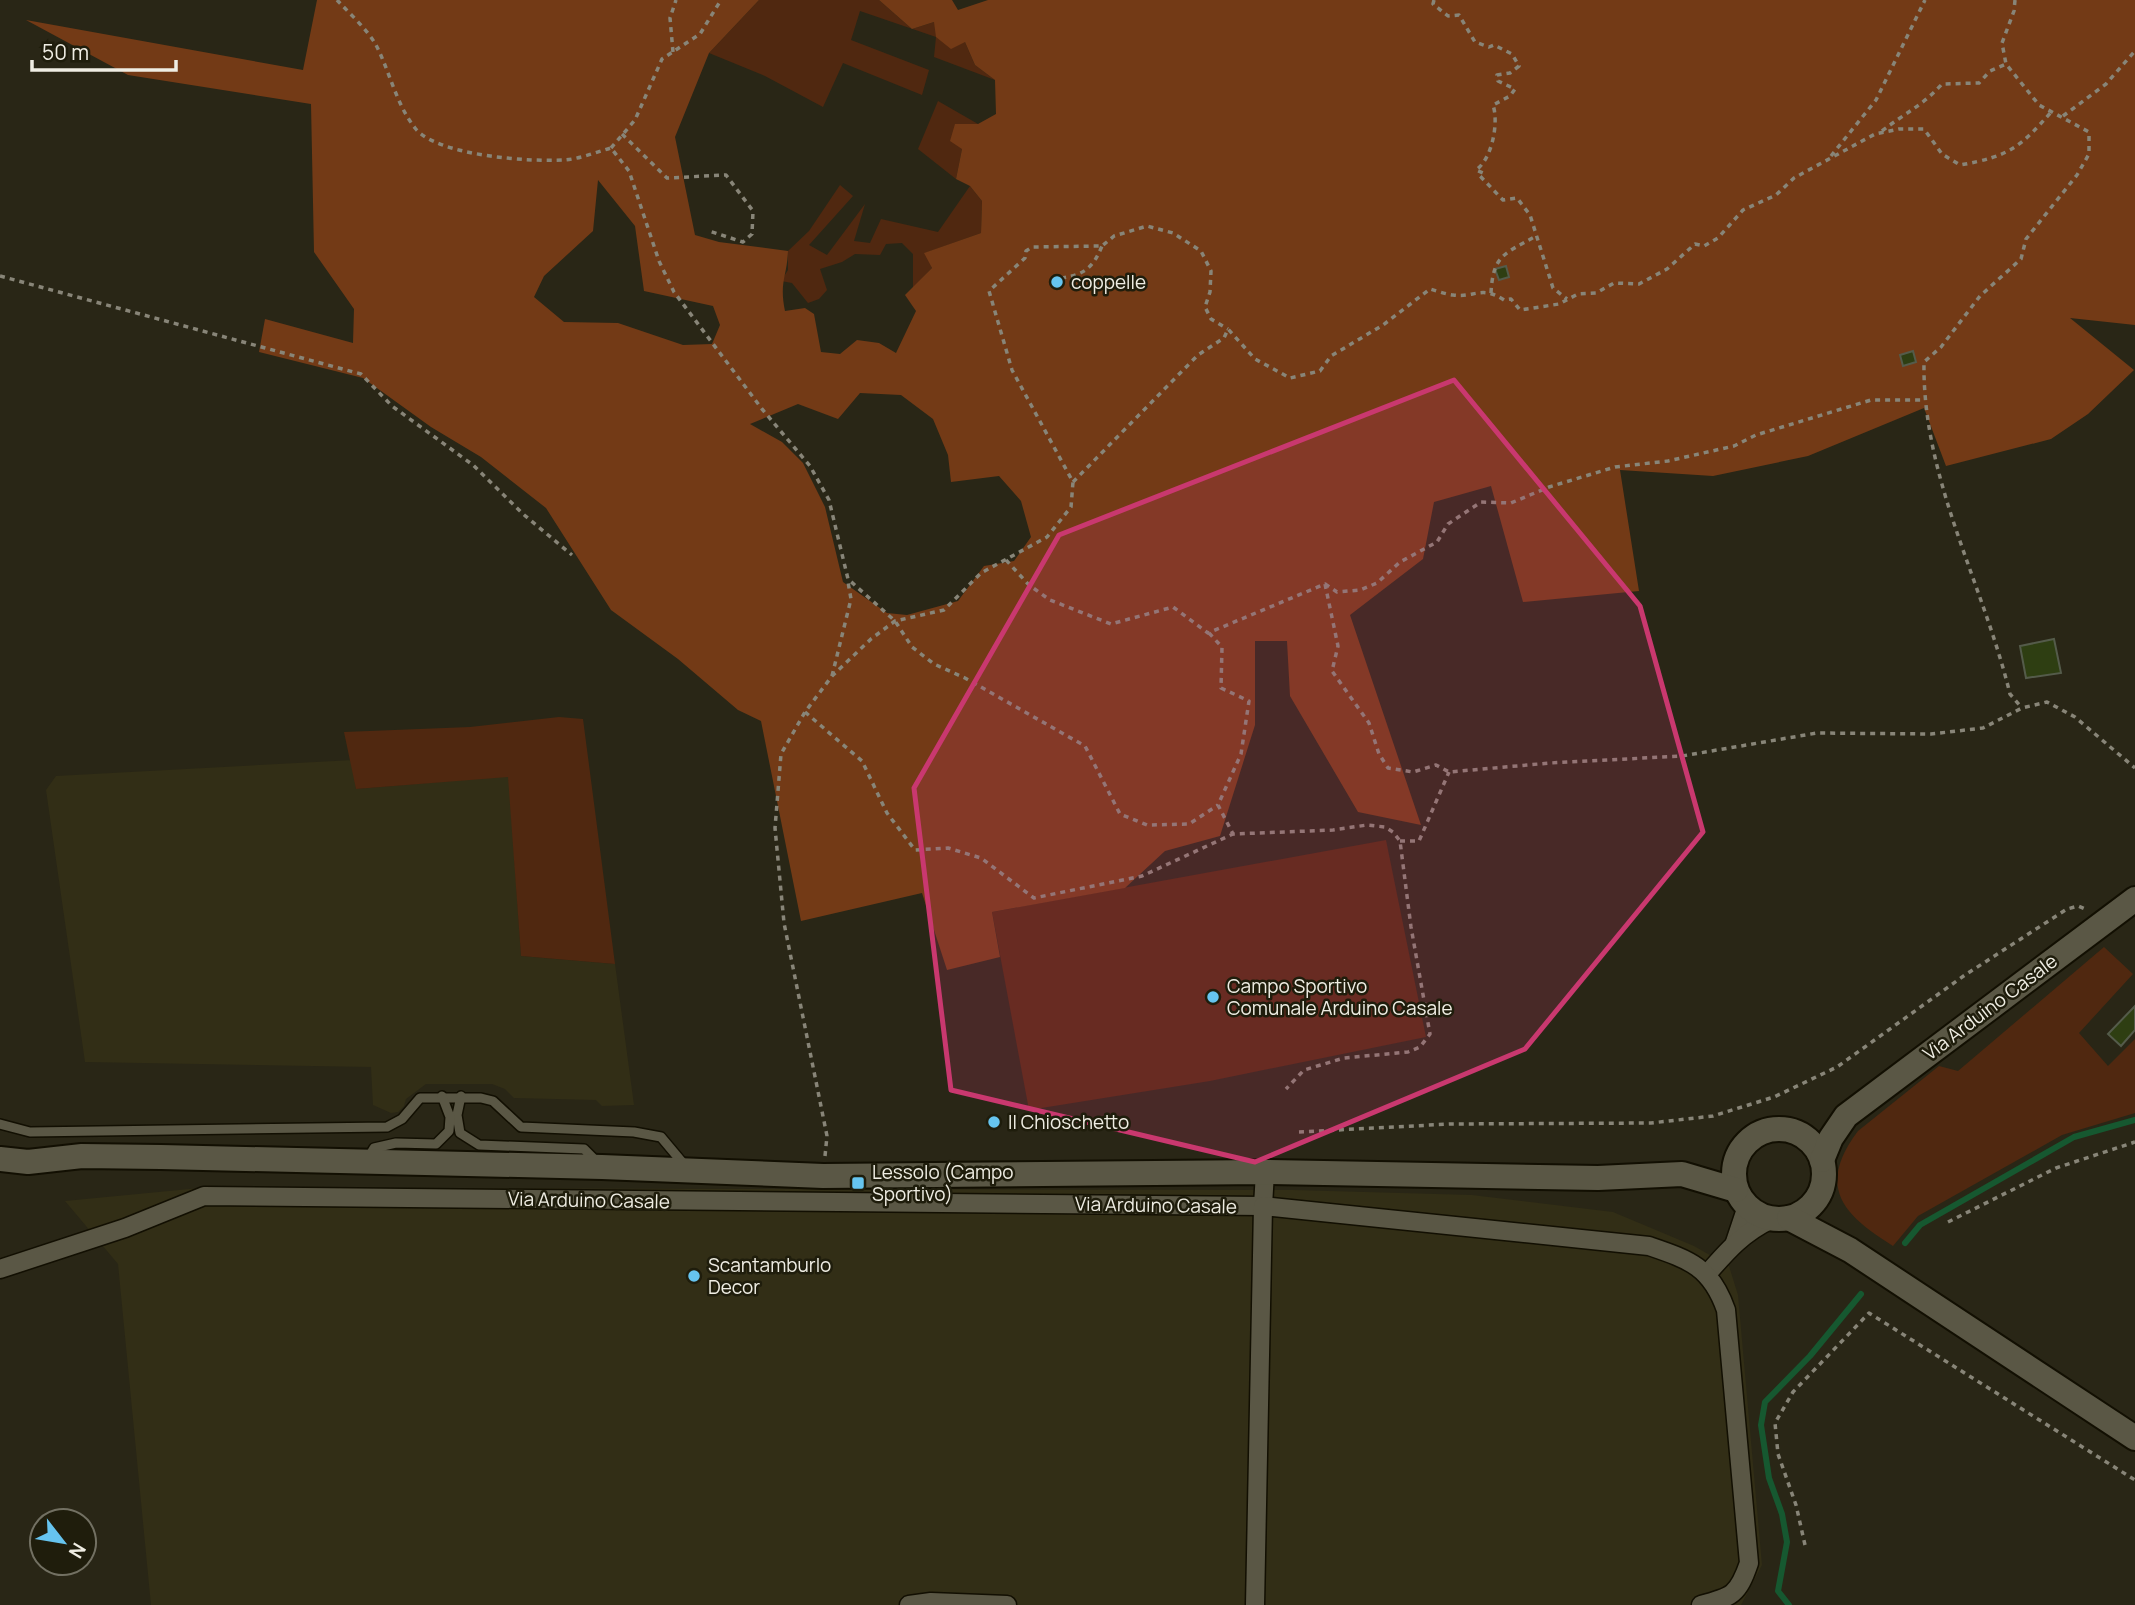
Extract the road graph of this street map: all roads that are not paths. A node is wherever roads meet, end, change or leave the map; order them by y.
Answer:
1 (2135, 899) edge
2 (442, 1096) junction
3 (461, 1096) junction
4 (1846, 1116) junction
5 (0, 1124) edge
6 (1796, 1132) junction
7 (1739, 1152) junction
8 (0, 1159) edge
9 (1822, 1160) junction
10 (28, 1162) junction
11 (366, 1162) junction
12 (602, 1167) junction
13 (689, 1170) junction
14 (1265, 1171) junction
15 (1682, 1174) junction
16 (0, 1180) edge
17 (1741, 1198) junction
18 (1814, 1202) junction
19 (1263, 1206) junction
20 (1781, 1218) junction
21 (1735, 1242) junction
22 (1850, 1250) junction
23 (0, 1269) edge
24 (1708, 1273) junction
25 (2135, 1438) edge
26 (909, 1605) edge
27 (1007, 1605) edge
28 (1255, 1605) edge
29 (1701, 1605) edge

1 - 4 main road, Via Arduino Casale
2 - 3 lane
2 - 5 lane
2 - 11 lane
3 - 12 lane
3 - 13 lane
4 - 6 main road
4 - 9 main road
6 - 7 main road
6 - 9 main road
7 - 15 main road
7 - 17 main road
8 - 10 main road
9 - 18 main road
10 - 11 main road, Via Arduino Casale
10 - 16 main road
11 - 12 main road, Via Arduino Casale
12 - 13 main road, Via Arduino Casale
13 - 14 main road, Via Arduino Casale
14 - 15 main road
14 - 19 street, Via Arduino Casale
15 - 17 main road
17 - 20 main road
17 - 21 street
18 - 20 main road
18 - 22 main road
19 - 23 street, Via Arduino Casale
19 - 24 street
19 - 28 street
20 - 21 street
20 - 22 main road
21 - 24 street
22 - 25 main road
24 - 29 street
26 - 27 street

